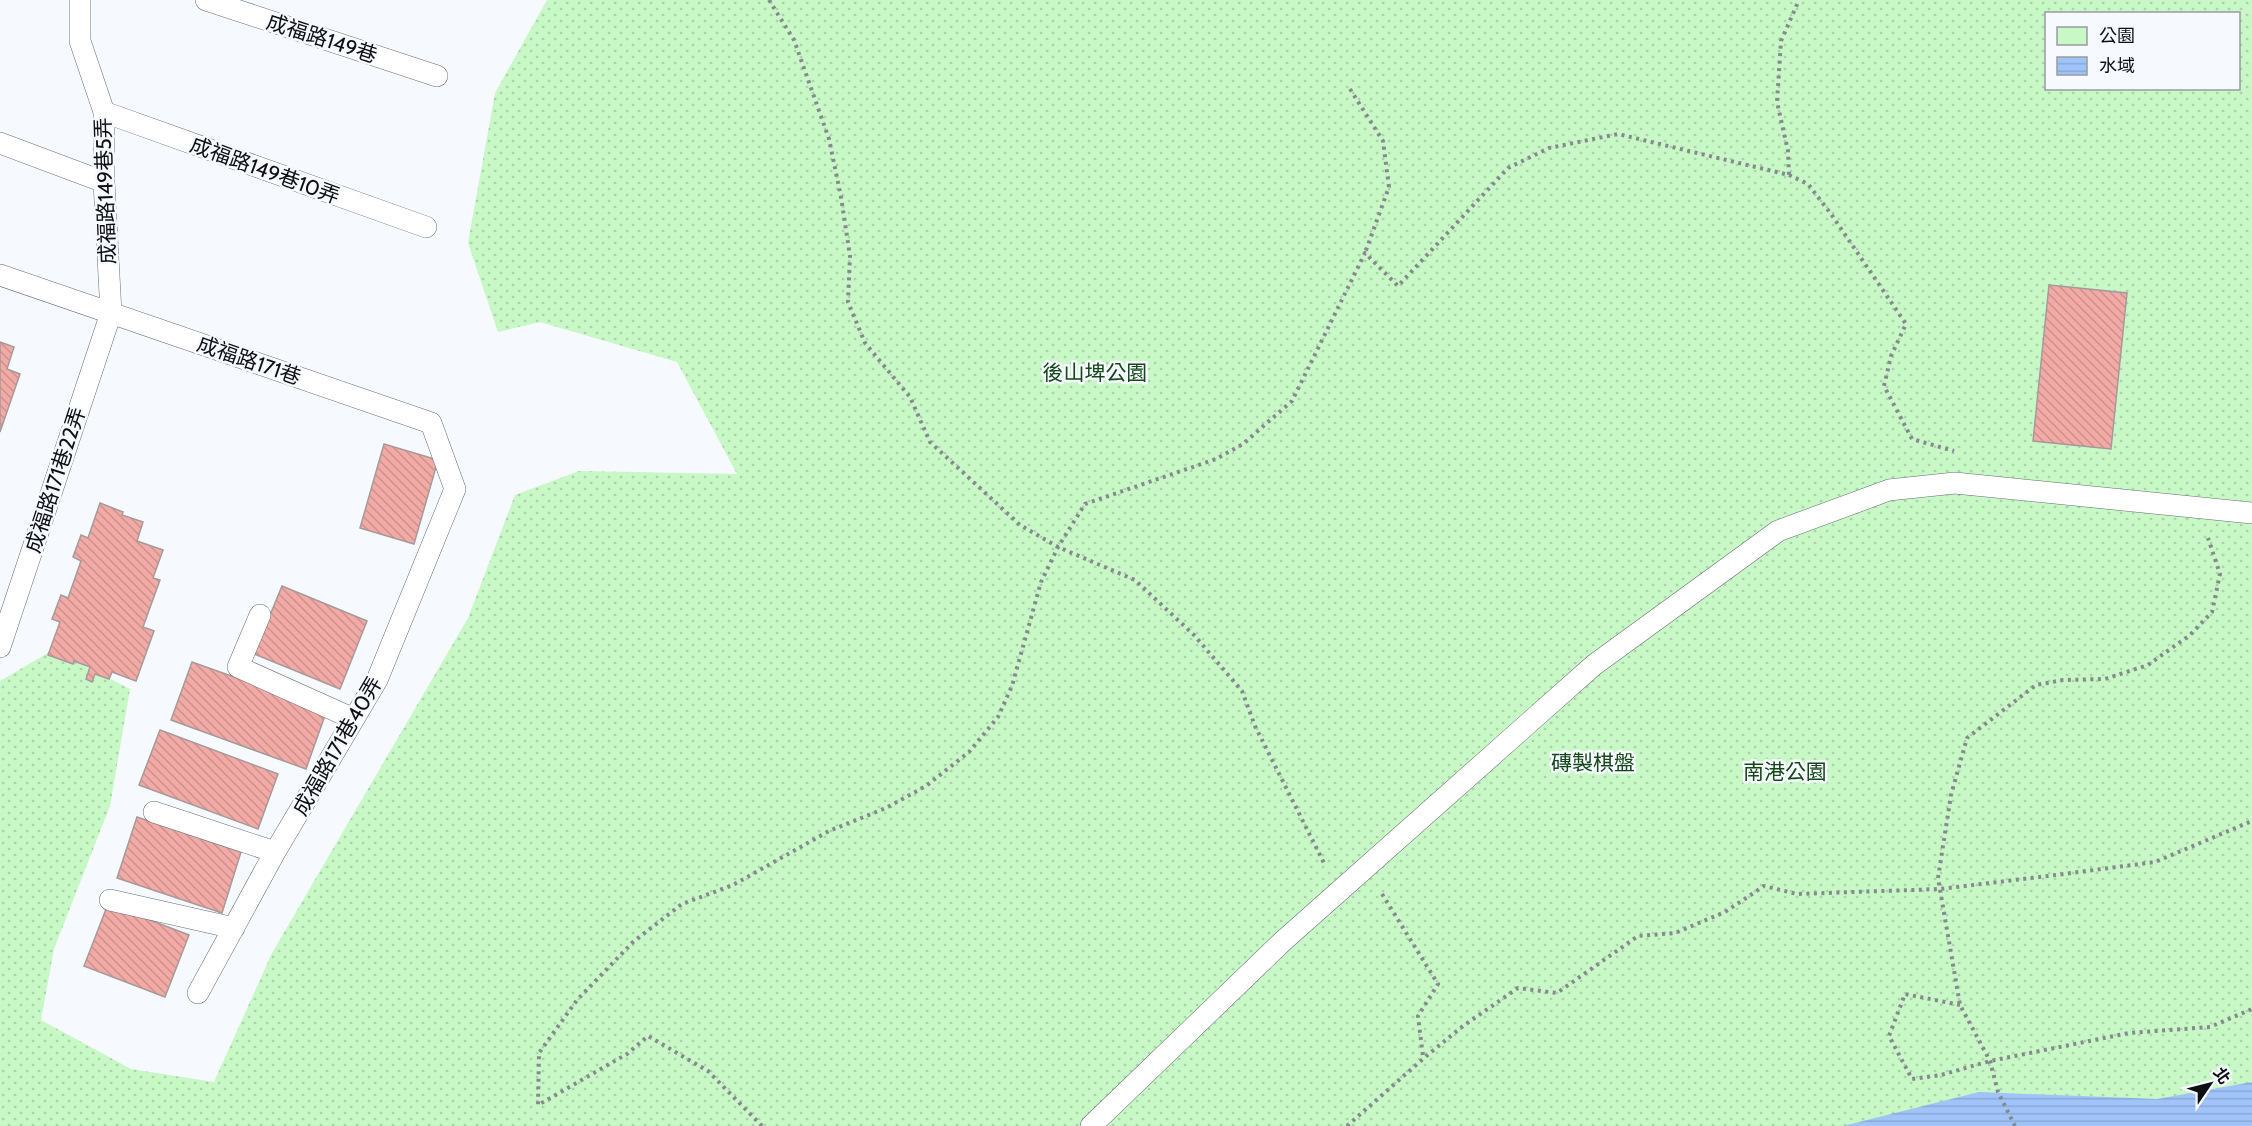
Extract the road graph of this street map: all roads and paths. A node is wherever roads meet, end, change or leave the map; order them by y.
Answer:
1 (80, 0) edge
2 (206, 0) edge
3 (769, 0) edge
4 (1799, 0) edge
5 (437, 76) dead end
6 (1350, 89) dead end
7 (104, 112) junction
8 (0, 143) edge
9 (1789, 175) junction
10 (104, 182) junction
11 (426, 227) dead end
12 (1365, 253) junction
13 (0, 275) edge
14 (111, 313) junction
15 (1955, 451) dead end
16 (455, 489) joint
17 (2206, 507) junction
18 (2252, 513) edge
19 (1058, 547) junction
20 (260, 615) dead end
21 (0, 647) edge
22 (354, 719) junction
23 (154, 812) dead end
24 (2252, 821) edge
25 (275, 852) junction
26 (1325, 866) dead end
27 (1366, 868) junction
28 (1940, 889) junction
29 (110, 900) dead end
30 (234, 928) junction
31 (198, 993) dead end
32 (1960, 1005) junction
33 (2251, 1009) edge
34 (1424, 1058) junction
35 (1990, 1061) junction
36 (762, 1126) edge
37 (1091, 1126) edge
38 (1347, 1126) edge
39 (2015, 1126) edge

1 - 7 lane, 成福路149巷5弄
2 - 5 lane, 成福路149巷
3 - 19 path
4 - 9 path
6 - 12 path
7 - 10 lane, 成福路149巷5弄
7 - 11 lane, 成福路149巷10弄
8 - 10 lane
9 - 12 path
9 - 15 path
10 - 14 lane, 成福路149巷5弄
12 - 19 path
13 - 14 lane, 成福路171巷
14 - 16 lane, 成福路171巷
14 - 21 lane, 成福路171巷22弄
16 - 22 lane, 成福路171巷40弄
17 - 18 lane
17 - 27 lane
17 - 28 path
19 - 26 path
19 - 36 path
20 - 22 lane
22 - 25 lane, 成福路171巷40弄
23 - 25 lane
24 - 28 path
25 - 30 lane, 成福路171巷40弄
27 - 34 path
27 - 37 lane
28 - 32 path
28 - 34 path
29 - 30 lane
30 - 31 lane, 成福路171巷40弄
32 - 35 path
32 - 35 path
33 - 35 path
34 - 38 path
35 - 39 path

